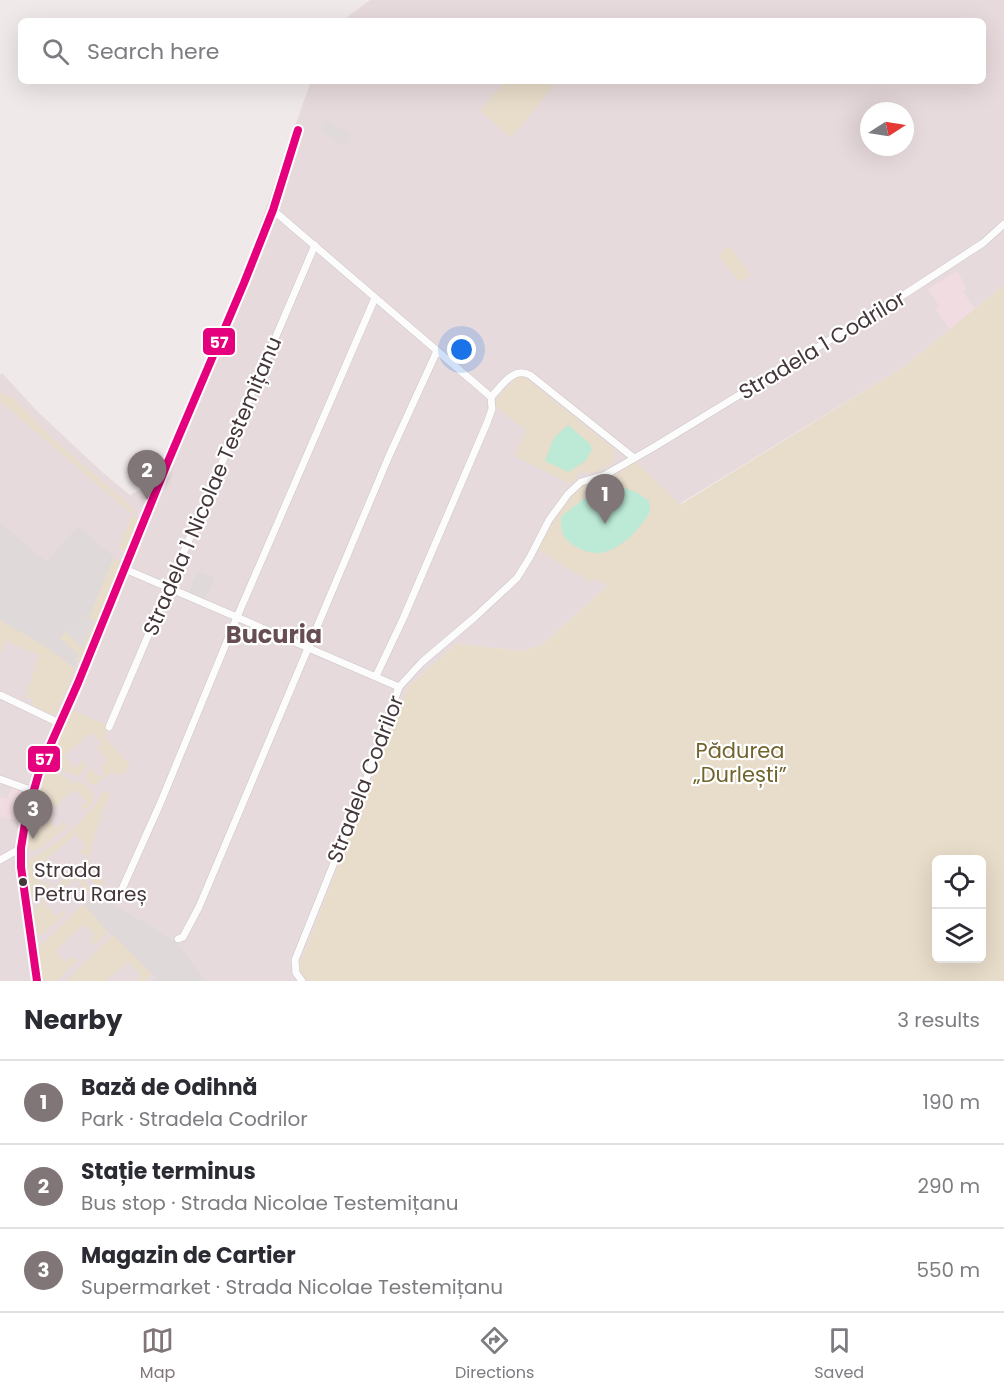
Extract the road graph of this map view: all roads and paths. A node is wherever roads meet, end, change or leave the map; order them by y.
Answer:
1 (298, 130) dead end
2 (273, 210) junction
3 (1004, 224) edge
4 (315, 245) junction
5 (375, 298) junction
6 (437, 351) junction
7 (491, 397) junction
8 (634, 458) junction
9 (125, 569) junction
10 (168, 588) junction
11 (237, 618) junction
12 (309, 647) junction
13 (376, 676) junction
14 (399, 687) junction
15 (0, 695) edge
16 (59, 723) junction
17 (109, 727) dead end
18 (0, 779) edge
19 (33, 791) junction
20 (21, 848) junction
21 (0, 860) edge
22 (118, 898) dead end
23 (178, 939) dead end
24 (37, 981) edge
25 (302, 981) edge

1 - 2 street
2 - 4 street
2 - 9 street
3 - 8 street, Stradela 1 Codrilor
4 - 5 street
4 - 10 street, Stradela 1 Nicolae Testemițanu
5 - 6 street
5 - 11 street
6 - 7 street
6 - 12 street
7 - 8 street
7 - 13 street
8 - 14 street, Stradela Codrilor
9 - 10 street
9 - 16 street
10 - 11 street
10 - 17 street, Stradela 1 Nicolae Testemițanu
11 - 12 street
11 - 22 street
12 - 13 street
12 - 23 street
13 - 14 street
14 - 25 street, Stradela Codrilor
15 - 16 street
16 - 19 street
18 - 19 street
19 - 20 street
20 - 21 street
20 - 24 street

